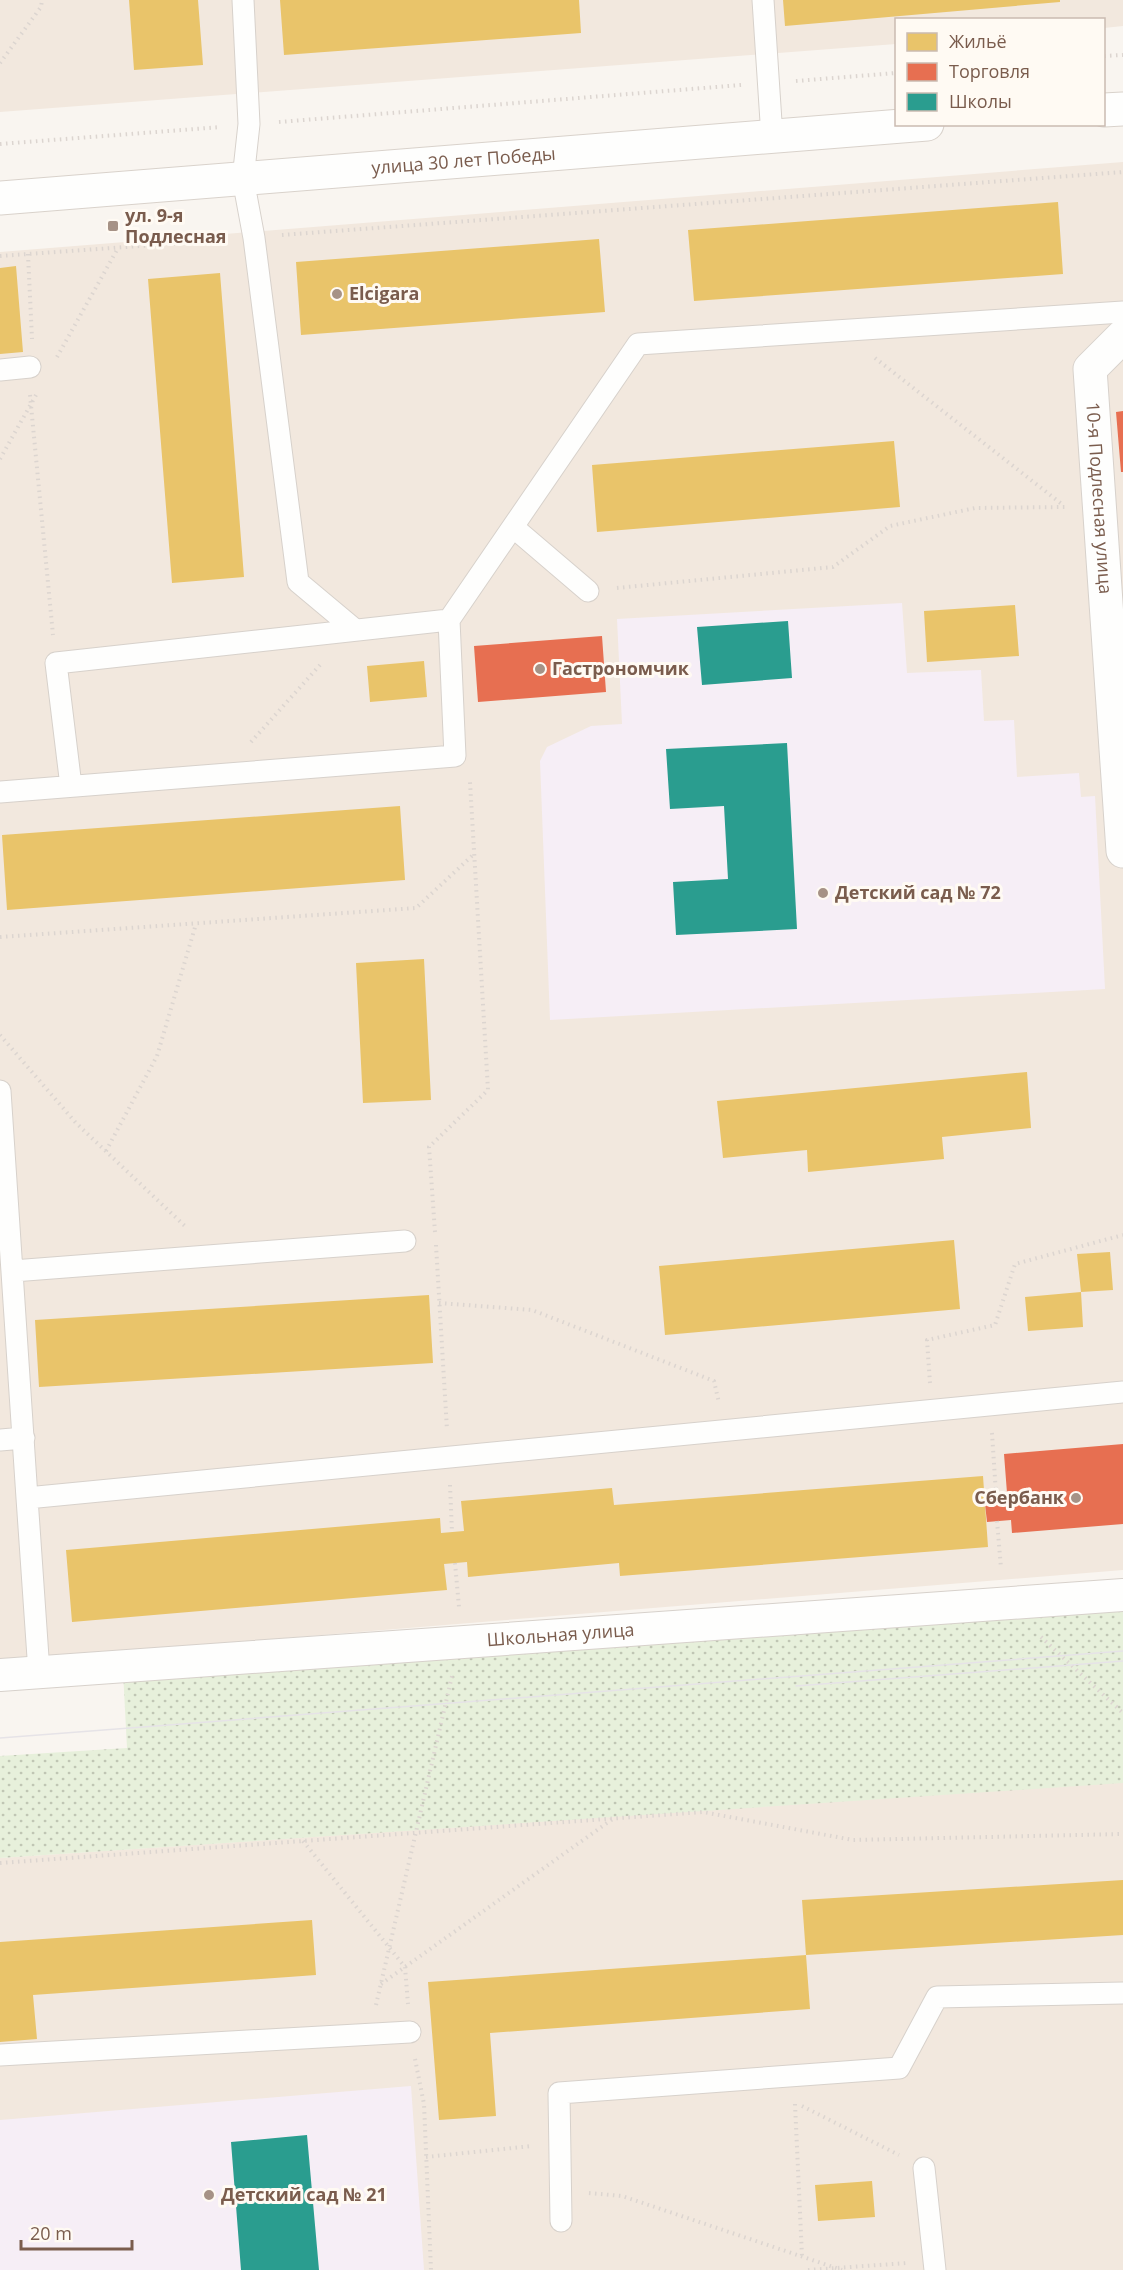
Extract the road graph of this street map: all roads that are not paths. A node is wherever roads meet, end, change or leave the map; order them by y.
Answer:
1 (243, 0) edge
2 (763, 0) edge
3 (1123, 109) edge
4 (1105, 110) edge
5 (903, 126) edge
6 (772, 137) junction
7 (243, 178) junction
8 (0, 198) edge
9 (1123, 312) edge
10 (1123, 336) edge
11 (30, 367) road end
12 (0, 370) edge
13 (513, 527) junction
14 (1114, 575) edge
15 (588, 591) road end
16 (449, 620) junction
17 (353, 628) junction
18 (71, 786) junction
19 (0, 792) edge
20 (1123, 851) edge
21 (0, 1091) edge
22 (405, 1241) dead end
23 (13, 1271) junction
24 (1123, 1392) edge
25 (24, 1438) junction
26 (0, 1440) edge
27 (27, 1498) junction
28 (1123, 1595) edge
29 (39, 1672) junction
30 (0, 1675) edge
31 (1123, 1993) edge
32 (411, 2032) road end
33 (0, 2055) edge
34 (924, 2168) road end
35 (561, 2221) dead end
36 (935, 2265) edge

1 - 7 lane
2 - 6 lane
3 - 4 main road
5 - 6 main road, улица 30 лет Победы
6 - 7 main road, улица 30 лет Победы
7 - 8 main road, улица 30 лет Победы
7 - 17 lane
9 - 13 lane
10 - 14 main road, 10-я Подлесная улица
11 - 12 lane
13 - 15 lane
13 - 16 lane
14 - 20 main road, 10-я Подлесная улица
16 - 17 lane
16 - 18 lane
17 - 18 lane
18 - 19 lane
21 - 23 lane
22 - 23 lane
23 - 25 lane
24 - 27 lane
25 - 26 lane
25 - 27 lane
27 - 29 lane
28 - 29 street, Школьная улица
29 - 30 street, Школьная улица
31 - 35 lane
32 - 33 lane
34 - 36 lane

